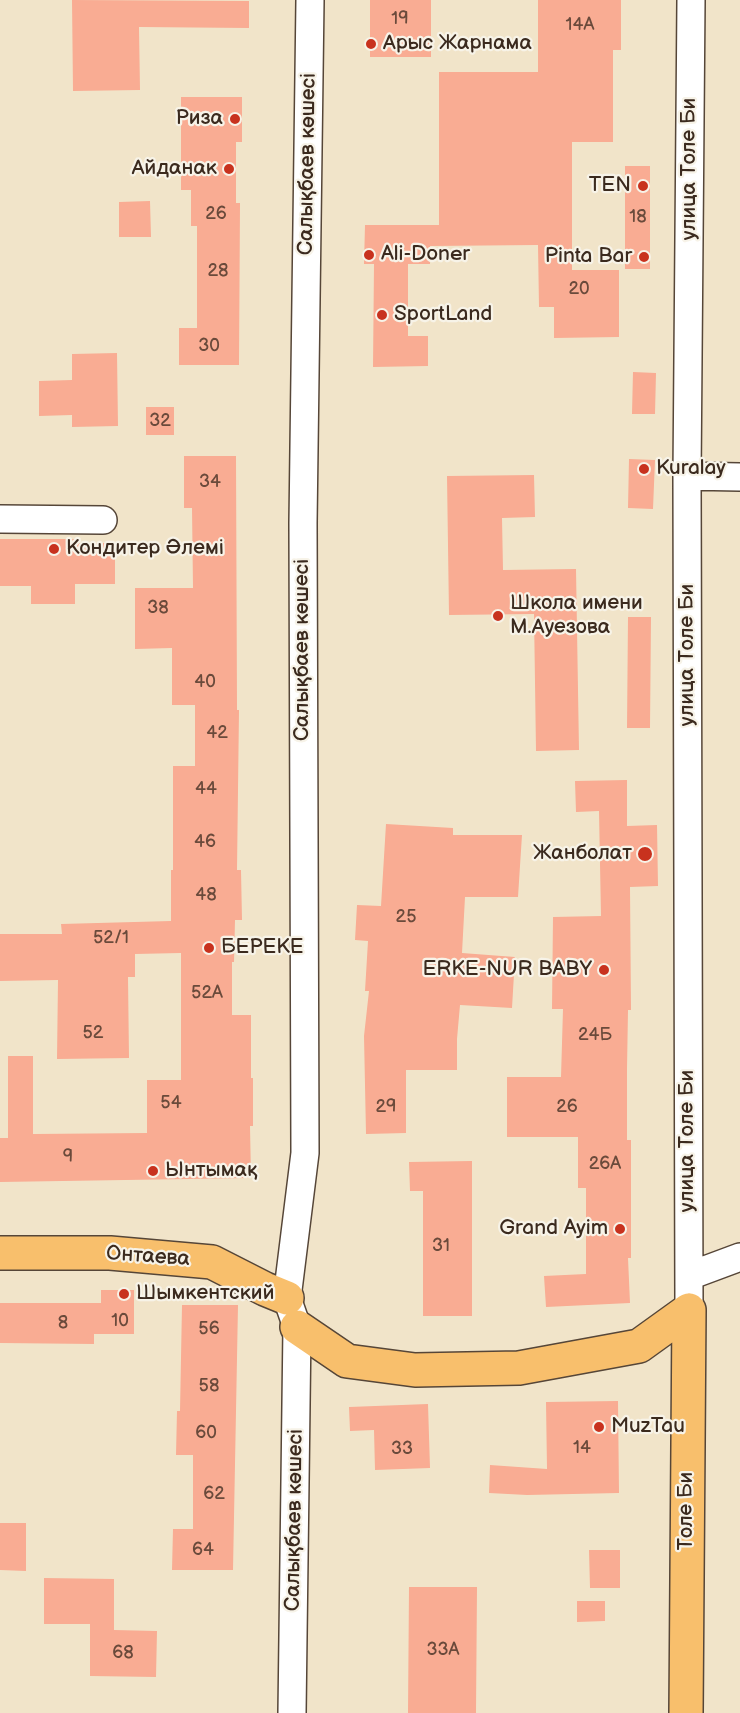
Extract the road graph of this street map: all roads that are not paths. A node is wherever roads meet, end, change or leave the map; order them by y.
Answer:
1 (310, 0) edge
2 (691, 0) edge
3 (687, 476) junction
4 (740, 477) edge
5 (0, 519) edge
6 (103, 520) dead end
7 (0, 1253) edge
8 (740, 1257) edge
9 (689, 1276) junction
10 (689, 1310) junction
11 (292, 1313) junction
12 (292, 1713) edge
13 (686, 1713) edge

1 - 11 street, Салықбаев көшесі
2 - 3 street, улица Толе Би
3 - 4 street
3 - 9 street, улица Толе Би
5 - 6 street
7 - 11 main road, Онтаева
8 - 9 street
9 - 10 street, улица Толе Би
10 - 11 main road, Онтаева
10 - 13 main road, Толе Би
11 - 12 street, Салықбаев көшесі

